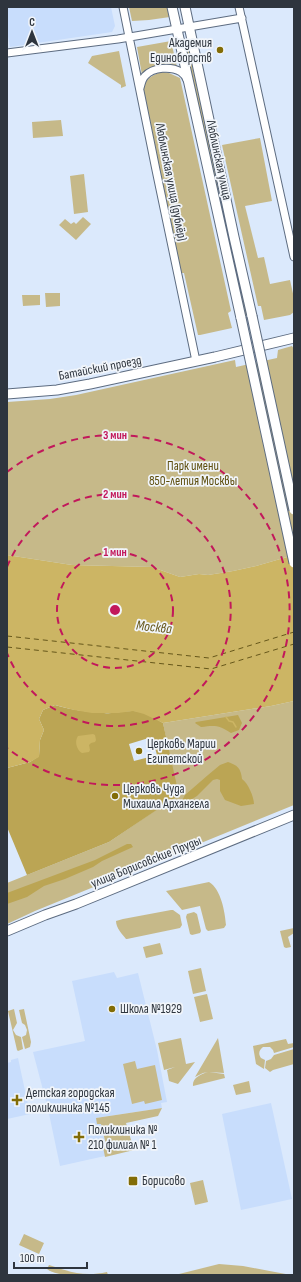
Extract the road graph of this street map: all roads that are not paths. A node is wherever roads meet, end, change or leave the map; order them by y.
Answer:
1 (123, 7) edge
2 (172, 7) edge
3 (185, 7) edge
4 (240, 7) edge
5 (242, 18) junction
6 (189, 27) junction
7 (177, 29) junction
8 (130, 37) junction
9 (7, 54) edge
10 (189, 83) junction
11 (140, 88) junction
12 (294, 257) edge
13 (294, 338) edge
14 (196, 361) junction
15 (7, 394) edge
16 (294, 510) edge
17 (294, 563) edge
18 (294, 815) edge
19 (7, 931) edge

1 - 8 street, Люблинская улица (дублёр)
2 - 7 main road, Люблинская улица
3 - 6 main road, Люблинская улица
4 - 5 street
5 - 6 street
5 - 12 street
6 - 7 street
6 - 16 main road, Люблинская улица, bridge
7 - 8 street
7 - 10 main road, Люблинская улица
8 - 9 street
8 - 11 street, Люблинская улица (дублёр)
10 - 11 street
10 - 17 main road, Люблинская улица, bridge
11 - 14 street, Люблинская улица (дублёр)
13 - 14 main road, Батайский проезд
14 - 15 main road, Батайский проезд
18 - 19 main road, улица Борисовские Пруды

